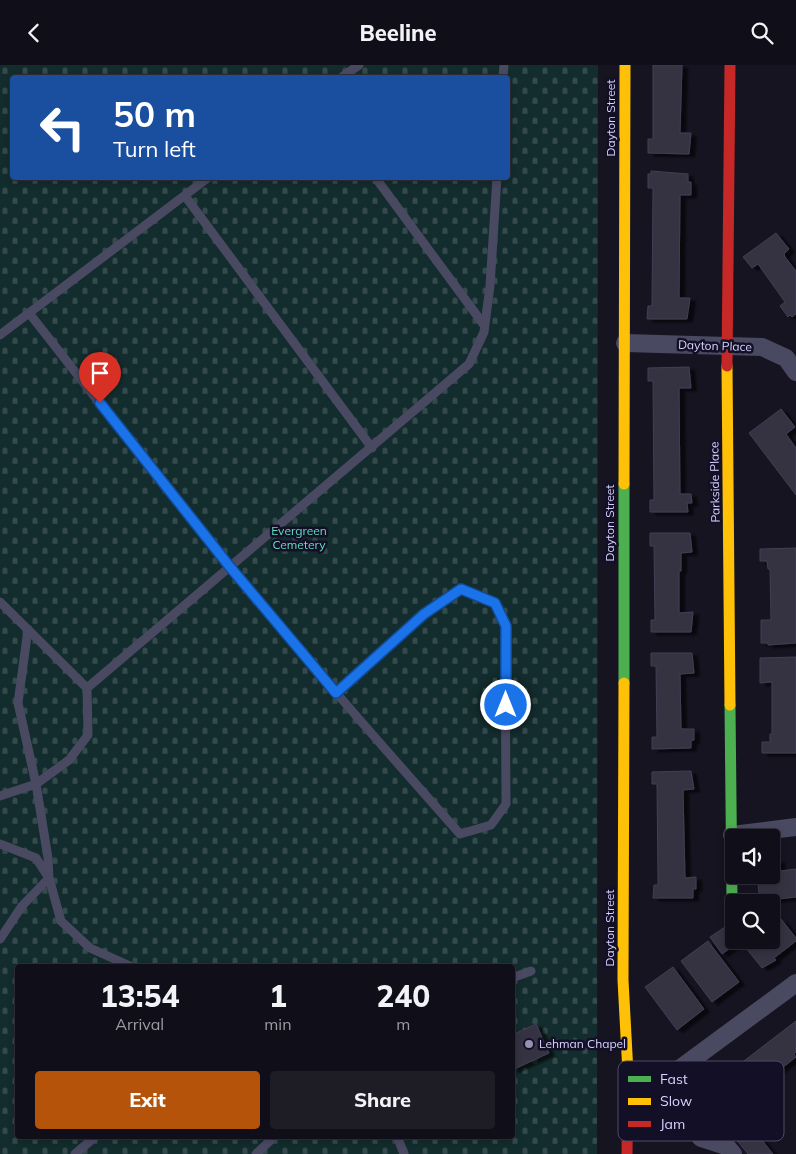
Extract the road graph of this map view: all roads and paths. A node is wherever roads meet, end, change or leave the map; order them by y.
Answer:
1 (359, 65) edge
2 (625, 65) edge
3 (730, 65) edge
4 (345, 75) edge
5 (206, 180) edge
6 (377, 180) edge
7 (497, 180) edge
8 (185, 196) junction
9 (29, 313) junction
10 (484, 325) junction
11 (0, 335) edge
12 (624, 343) junction
13 (727, 346) junction
14 (796, 372) edge
15 (372, 448) junction
16 (230, 567) junction
17 (0, 601) edge
18 (28, 629) junction
19 (88, 688) junction
20 (336, 693) junction
21 (36, 784) junction
22 (0, 796) edge
23 (796, 827) edge
24 (732, 829) edge
25 (780, 829) edge
26 (0, 844) edge
27 (49, 878) junction
28 (0, 939) edge
29 (126, 964) edge
30 (531, 971) dead end
31 (515, 977) edge
32 (796, 983) edge
33 (628, 1061) edge
34 (690, 1061) edge
35 (93, 1139) edge
36 (272, 1139) edge
37 (398, 1139) edge
38 (628, 1141) edge
39 (710, 1141) edge
40 (76, 1154) edge
41 (256, 1154) edge
42 (404, 1154) edge
43 (627, 1154) edge
44 (733, 1154) edge

1 - 4 lane
2 - 12 street, Dayton Street
3 - 13 street, Parkside Place
5 - 8 lane
6 - 10 lane
7 - 10 lane
8 - 9 lane
8 - 15 lane
9 - 11 lane
9 - 16 lane
10 - 15 lane
12 - 13 street, Dayton Place
12 - 33 street, Dayton Street
13 - 14 street, Dayton Place
13 - 24 street, Parkside Place
15 - 16 lane
16 - 19 lane
16 - 20 lane
17 - 18 lane
18 - 19 lane
18 - 21 lane
19 - 21 lane
20 - 20 lane
21 - 22 lane
21 - 27 lane
23 - 25 street
26 - 27 lane
27 - 28 lane
27 - 29 lane
30 - 31 lane
32 - 34 street
35 - 40 lane
36 - 41 lane
37 - 42 lane
38 - 43 street, Dayton Street
39 - 44 street

